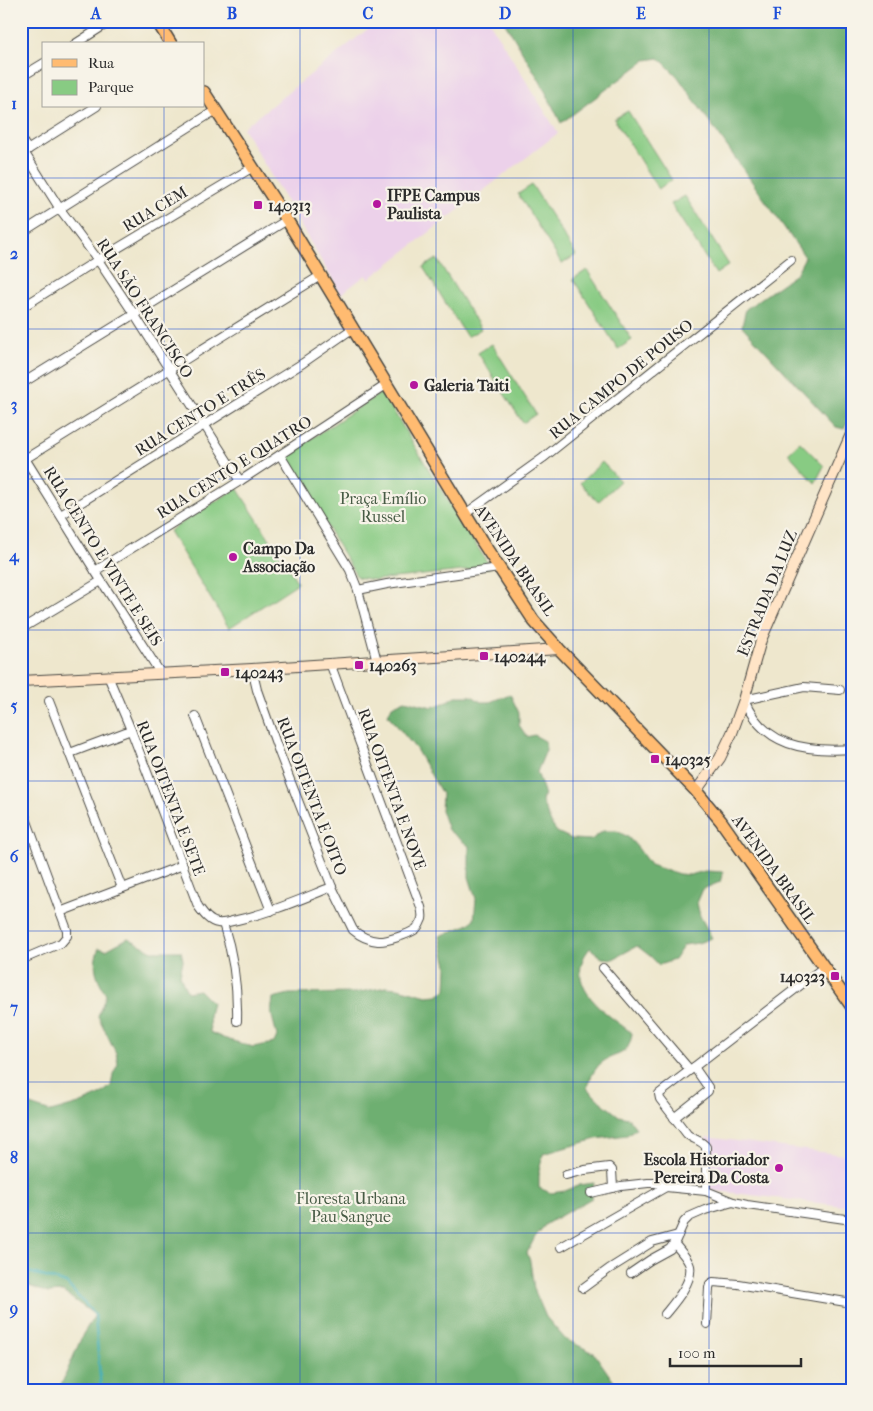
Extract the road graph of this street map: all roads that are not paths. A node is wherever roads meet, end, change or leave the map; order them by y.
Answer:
1 (111, 21) edge
2 (157, 21) edge
3 (78, 42) edge
4 (170, 42) edge
5 (42, 64) edge
6 (21, 77) edge
7 (205, 94) edge
8 (94, 108) edge
9 (216, 110) junction
10 (21, 139) edge
11 (24, 152) edge
12 (253, 166) junction
13 (60, 209) junction
14 (287, 220) junction
15 (21, 233) edge
16 (98, 260) junction
17 (791, 260) dead end
18 (320, 276) junction
19 (21, 308) edge
20 (134, 314) junction
21 (352, 329) junction
22 (169, 370) junction
23 (21, 384) edge
24 (386, 385) junction
25 (205, 424) junction
26 (852, 432) edge
27 (280, 455) junction
28 (23, 456) edge
29 (240, 481) junction
30 (465, 514) junction
31 (61, 515) junction
32 (499, 568) junction
33 (95, 571) junction
34 (102, 581) junction
35 (358, 590) junction
36 (21, 629) edge
37 (560, 649) junction
38 (377, 661) junction
39 (330, 663) junction
40 (252, 669) junction
41 (161, 674) junction
42 (108, 676) junction
43 (21, 681) edge
44 (840, 690) dead end
45 (744, 700) junction
46 (49, 701) dead end
47 (195, 716) dead end
48 (131, 730) junction
49 (852, 748) edge
50 (70, 753) junction
51 (696, 791) junction
52 (21, 805) edge
53 (25, 828) edge
54 (182, 865) junction
55 (332, 887) junction
56 (122, 888) junction
57 (270, 911) junction
58 (60, 912) junction
59 (219, 923) junction
60 (353, 930) joint
61 (21, 960) edge
62 (824, 967) junction
63 (604, 968) dead end
64 (852, 1007) edge
65 (237, 1021) dead end
66 (692, 1068) junction
67 (674, 1118) junction
68 (566, 1175) dead end
69 (666, 1187) junction
70 (613, 1188) junction
71 (706, 1191) junction
72 (591, 1193) dead end
73 (733, 1202) junction
74 (852, 1220) edge
75 (678, 1236) junction
76 (674, 1243) junction
77 (561, 1247) dead end
78 (631, 1273) dead end
79 (583, 1288) dead end
80 (852, 1302) edge
81 (665, 1314) dead end
82 (707, 1324) dead end

1 - 3 street
2 - 4 main road
5 - 6 street
7 - 9 main road, AVENIDA BRASIL
8 - 11 street
9 - 12 main road, AVENIDA BRASIL
9 - 13 street
10 - 11 street, RUA SÃO FRANCISCO
11 - 13 street, RUA SÃO FRANCISCO
12 - 14 main road, AVENIDA BRASIL
12 - 16 street, RUA CEM
13 - 15 street
13 - 16 street, RUA SÃO FRANCISCO
14 - 18 main road, AVENIDA BRASIL
14 - 20 street
16 - 19 street, RUA CEM
16 - 20 street, RUA SÃO FRANCISCO
17 - 30 street, RUA CAMPO DE POUSO
18 - 21 main road, AVENIDA BRASIL
18 - 22 street
20 - 22 street, RUA SÃO FRANCISCO
20 - 23 street
21 - 24 main road, AVENIDA BRASIL
21 - 25 street, RUA CENTO E TRÊS
22 - 25 street, RUA SÃO FRANCISCO
22 - 28 street
24 - 27 street, RUA CENTO E QUATRO
24 - 30 main road, AVENIDA BRASIL
25 - 29 street, RUA SÃO FRANCISCO
25 - 31 street, RUA CENTO E TRÊS
26 - 45 main road, ESTRADA DA LUZ
27 - 29 street, RUA CENTO E QUATRO
27 - 35 street
28 - 31 street, RUA CENTO E VINTE E SEIS
29 - 33 street, RUA CENTO E QUATRO
30 - 32 main road, AVENIDA BRASIL
31 - 33 street, RUA CENTO E VINTE E SEIS
32 - 35 street
32 - 37 main road, AVENIDA BRASIL
33 - 34 street, RUA CENTO E VINTE E SEIS
34 - 36 street
34 - 41 street, RUA CENTO E VINTE E SEIS
35 - 38 street
37 - 38 main road
37 - 51 main road, AVENIDA BRASIL
38 - 39 main road
39 - 40 main road
39 - 60 street, RUA OITENTA E NOVE
40 - 41 main road
40 - 55 street, RUA OITENTA E OITO
41 - 42 main road
42 - 43 main road
42 - 48 street, RUA OITENTA E SETE
44 - 45 street
45 - 49 street
45 - 51 main road, ESTRADA DA LUZ
46 - 50 street
47 - 57 street
48 - 50 street
48 - 54 street, RUA OITENTA E SETE
50 - 56 street
51 - 62 main road, AVENIDA BRASIL
52 - 53 street
53 - 58 street
54 - 56 street
54 - 59 street, RUA OITENTA E SETE
55 - 57 street
55 - 60 street, RUA OITENTA E OITO
56 - 58 street
57 - 59 street
58 - 61 street
59 - 65 street
62 - 64 main road, AVENIDA BRASIL
62 - 66 street
63 - 66 street
66 - 67 street
66 - 67 street
67 - 71 street
68 - 70 street
69 - 70 street
69 - 71 street
69 - 77 street
70 - 72 street
71 - 73 street
73 - 74 street
73 - 75 street
75 - 76 street
75 - 79 street
76 - 78 street
76 - 81 street
80 - 82 street

